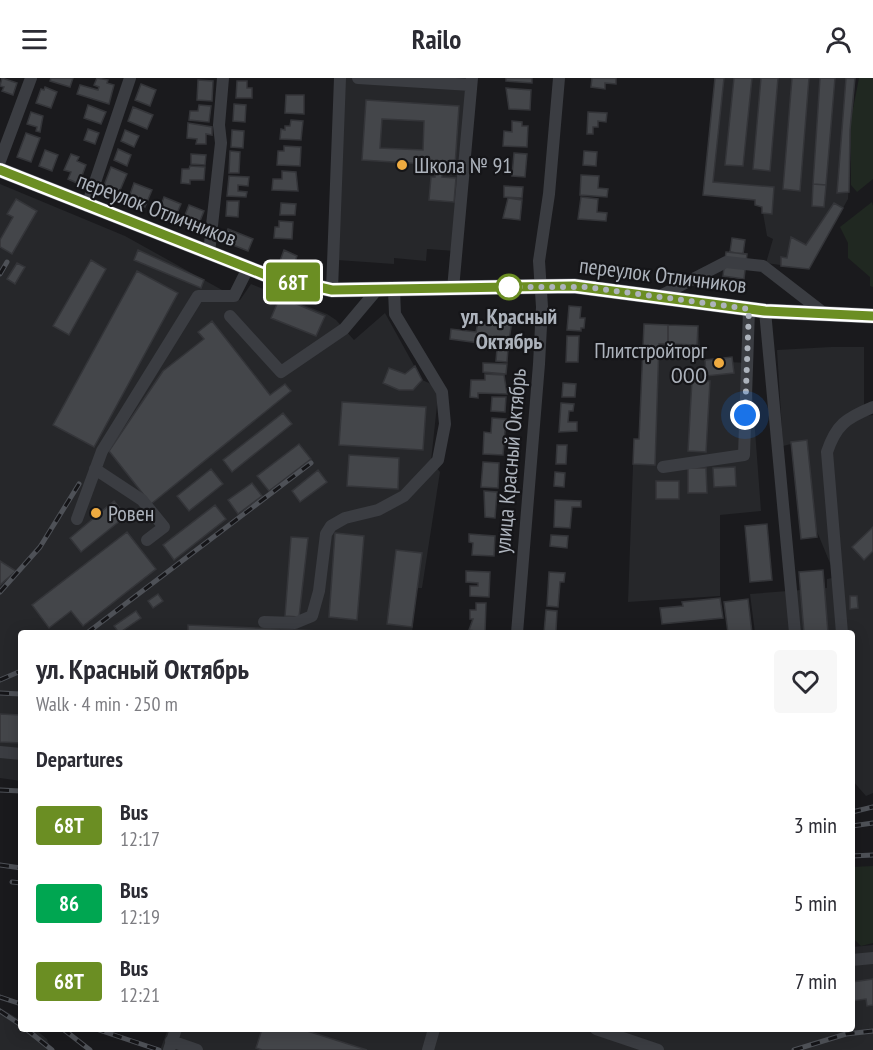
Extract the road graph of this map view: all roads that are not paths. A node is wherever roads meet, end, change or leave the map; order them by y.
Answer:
1 (31, 78) edge
2 (130, 78) edge
3 (223, 78) edge
4 (340, 78) edge
5 (358, 78) edge
6 (559, 78) edge
7 (403, 79) edge
8 (472, 82) edge
9 (0, 161) edge
10 (0, 170) edge
11 (87, 206) junction
12 (208, 253) junction
13 (248, 268) junction
14 (541, 286) junction
15 (453, 289) junction
16 (332, 290) junction
17 (394, 290) junction
18 (376, 291) junction
19 (660, 296) junction
20 (749, 309) junction
21 (765, 311) junction
22 (826, 315) junction
23 (230, 316) dead end
24 (873, 316) edge
25 (873, 407) edge
26 (663, 467) dead end
27 (96, 469) junction
28 (77, 519) dead end
29 (147, 540) dead end
30 (264, 622) dead end
31 (517, 630) edge
32 (795, 630) edge
33 (842, 630) edge
34 (0, 752) edge
35 (18, 754) edge
36 (873, 958) edge
37 (855, 960) edge
38 (433, 1032) edge
39 (605, 1032) edge
40 (170, 1046) edge
41 (198, 1050) edge
42 (428, 1050) edge
43 (658, 1050) edge

1 - 9 street
2 - 11 street
3 - 12 street
4 - 16 street
5 - 7 street
6 - 14 street, улица Красный Октябрь
7 - 8 street
8 - 15 street
10 - 11 main road, переулок Отличников
11 - 12 main road, переулок Отличников
12 - 13 main road, переулок Отличников
13 - 16 main road, переулок Отличников
13 - 27 street
14 - 15 main road, переулок Отличников
14 - 19 main road, переулок Отличников
14 - 31 street, улица Красный Октябрь
15 - 17 main road, переулок Отличников
16 - 18 main road, переулок Отличников
17 - 18 main road, переулок Отличников
17 - 30 street
18 - 23 street
19 - 20 main road, переулок Отличников
19 - 22 street
20 - 21 main road, переулок Отличников
20 - 26 street
21 - 22 main road, переулок Отличников
21 - 32 street
22 - 24 main road, переулок Отличников
25 - 33 street
27 - 28 street
27 - 29 street
34 - 35 street
36 - 37 street
38 - 42 street
39 - 43 street
40 - 41 street

